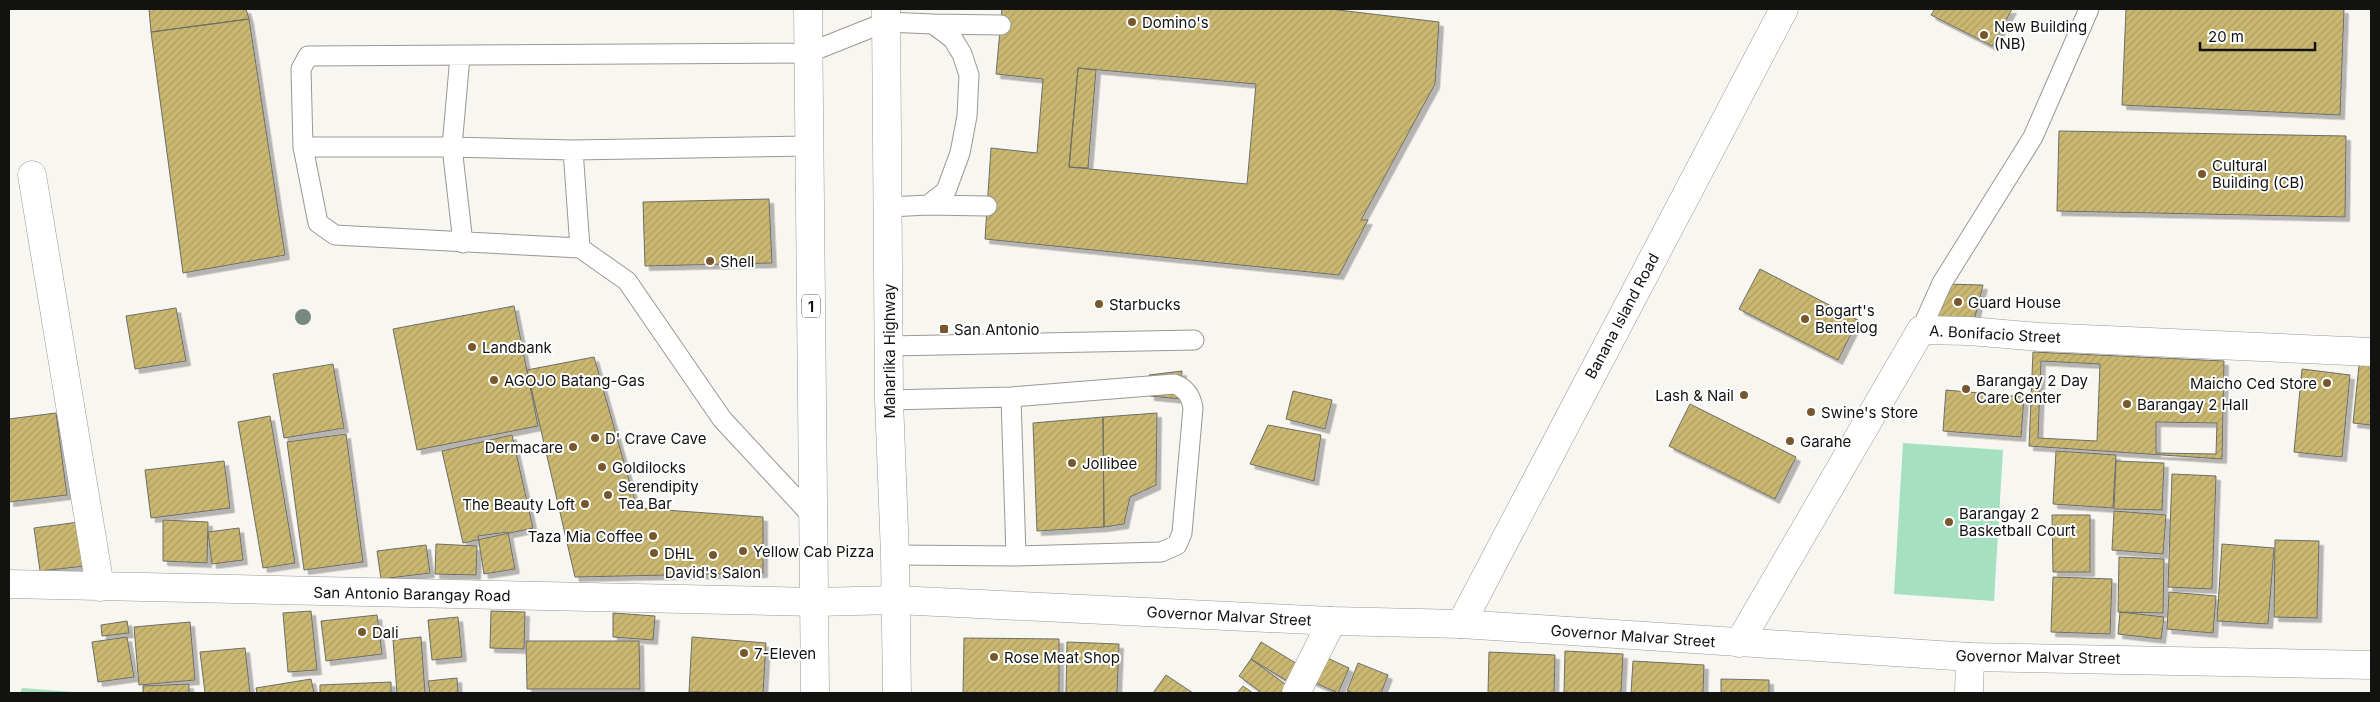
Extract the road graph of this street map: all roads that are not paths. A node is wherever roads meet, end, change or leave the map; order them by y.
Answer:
1 (808, 9) edge
2 (1784, 9) edge
3 (2089, 9) edge
4 (886, 15) edge
5 (933, 24) junction
6 (1001, 24) dead end
7 (808, 53) junction
8 (460, 56) junction
9 (452, 146) junction
10 (809, 146) junction
11 (303, 147) junction
12 (574, 150) junction
13 (32, 175) dead end
14 (928, 205) junction
15 (987, 206) dead end
16 (889, 207) junction
17 (463, 243) junction
18 (580, 248) junction
19 (1921, 330) junction
20 (1194, 340) dead end
21 (889, 346) junction
22 (2371, 352) edge
23 (1011, 397) junction
24 (889, 400) junction
25 (812, 516) junction
26 (895, 555) junction
27 (1016, 556) junction
28 (9, 584) edge
29 (100, 587) junction
30 (896, 600) junction
31 (815, 602) junction
32 (1332, 621) junction
33 (1460, 624) junction
34 (1739, 643) junction
35 (1970, 656) junction
36 (2371, 664) edge
37 (815, 693) edge
38 (897, 693) edge
39 (1296, 693) edge
40 (1969, 693) edge

1 - 7 main road, 1
2 - 33 main road, Banana Island Road
3 - 19 lane
4 - 5 lane
4 - 7 lane
4 - 16 main road, Maharlika Highway
5 - 6 lane
5 - 14 lane
7 - 8 lane
7 - 10 main road, 1
8 - 9 lane
8 - 11 lane
9 - 11 lane
9 - 12 lane
9 - 17 lane
10 - 12 lane
10 - 25 main road, 1
11 - 17 lane
12 - 18 lane
13 - 29 main road
14 - 15 lane
14 - 16 lane
16 - 21 main road, Maharlika Highway
17 - 18 lane
18 - 25 lane
19 - 22 main road, A. Bonifacio Street
19 - 34 main road, A. Bonifacio Street
20 - 21 lane
21 - 24 main road, Maharlika Highway
23 - 24 lane
23 - 27 lane
23 - 27 lane
24 - 26 main road, Maharlika Highway
25 - 31 main road, 1
26 - 27 lane
26 - 30 main road, Maharlika Highway
28 - 29 main road, San Antonio Barangay Road
29 - 31 main road, San Antonio Barangay Road
30 - 31 main road, San Antonio Barangay Road
30 - 32 main road, Governor Malvar Street
30 - 38 main road, Maharlika Highway
31 - 37 main road, 1
32 - 33 main road, Governor Malvar Street
32 - 39 main road
33 - 34 main road, Governor Malvar Street
34 - 35 main road, Governor Malvar Street
35 - 36 main road, Governor Malvar Street
35 - 40 main road

